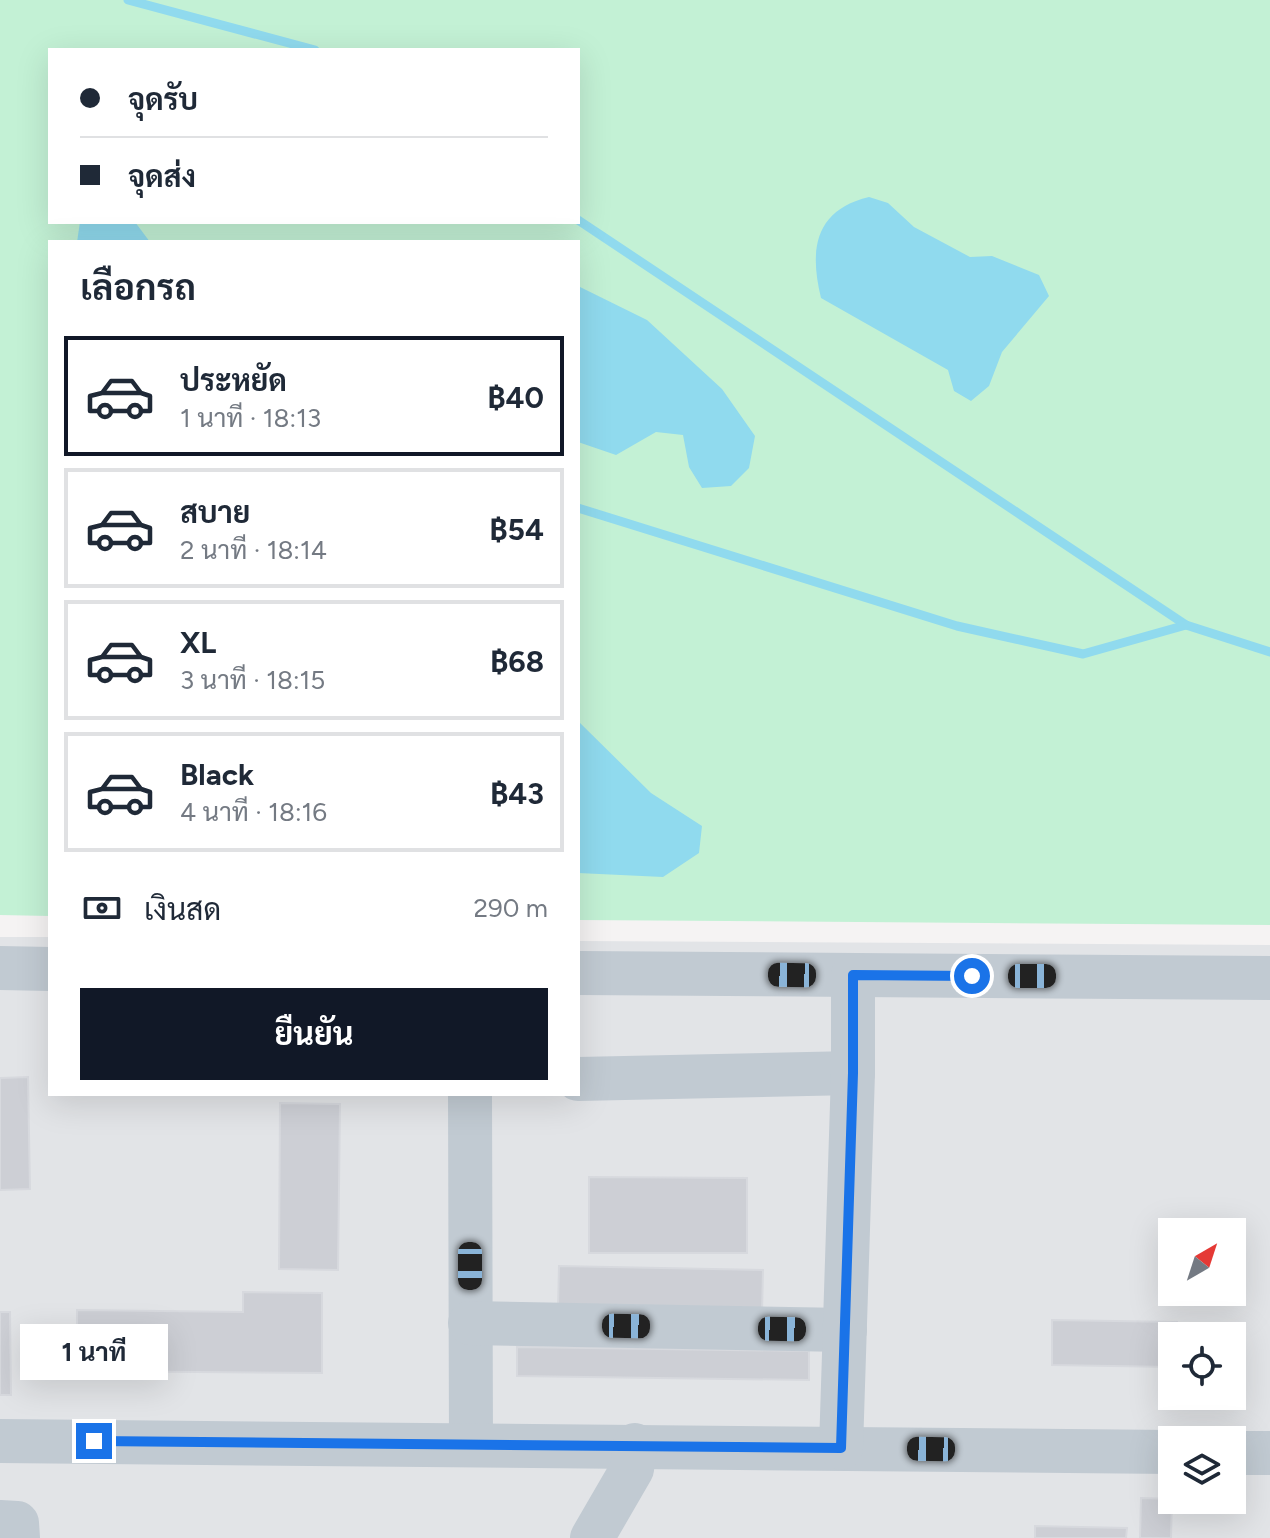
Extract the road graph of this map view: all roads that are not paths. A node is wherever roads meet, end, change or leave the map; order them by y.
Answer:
1 (0, 968) edge
2 (48, 969) edge
3 (580, 973) edge
4 (853, 975) junction
5 (1270, 978) edge
6 (853, 1073) junction
7 (580, 1079) edge
8 (470, 1096) edge
9 (470, 1323) junction
10 (845, 1330) junction
11 (0, 1441) edge
12 (471, 1444) junction
13 (635, 1445) junction
14 (841, 1448) junction
15 (1158, 1452) edge
16 (1246, 1453) edge
17 (1270, 1453) edge
18 (0, 1522) edge
19 (18, 1538) edge
20 (592, 1538) edge

1 - 2 lane
3 - 4 lane
4 - 5 lane
4 - 6 lane
6 - 7 lane
6 - 10 lane
8 - 9 lane
9 - 10 lane
9 - 12 lane
10 - 14 lane
11 - 12 lane
12 - 13 lane
13 - 14 lane
13 - 20 lane
14 - 15 lane
16 - 17 lane
18 - 19 lane

